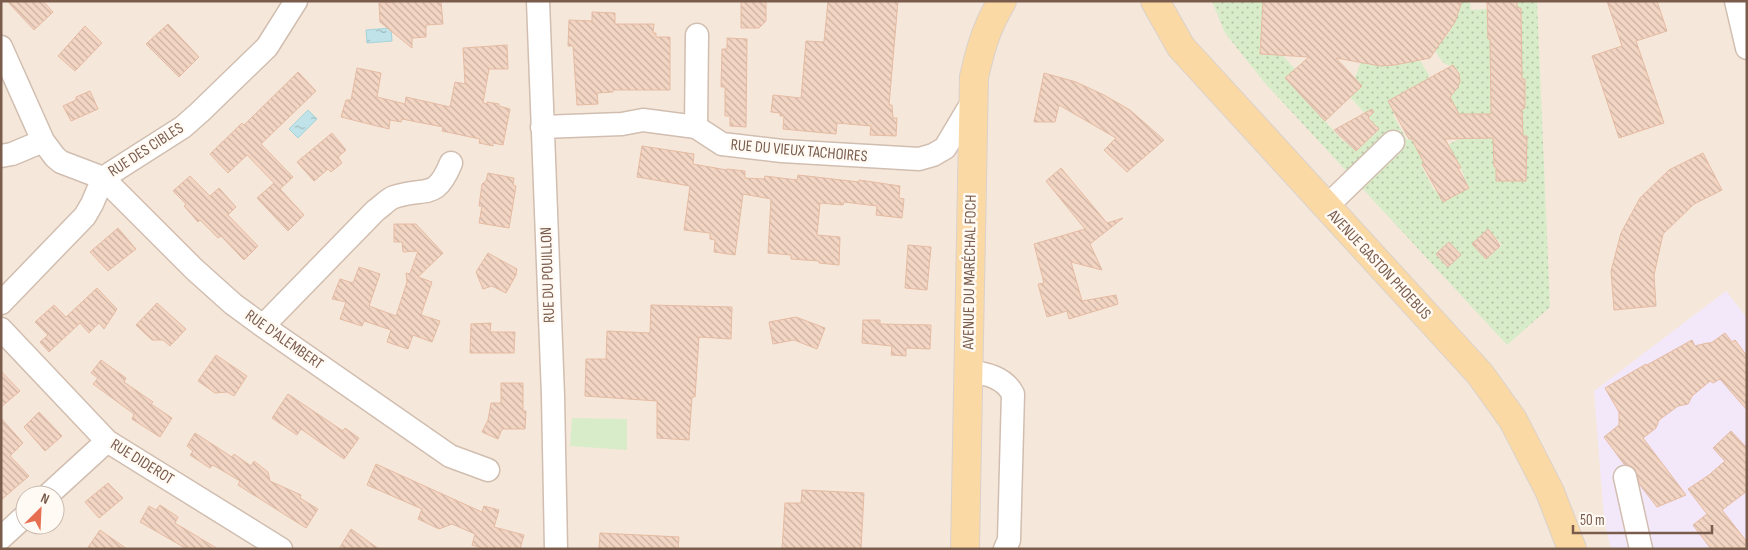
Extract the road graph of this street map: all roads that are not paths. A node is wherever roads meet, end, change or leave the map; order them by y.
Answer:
1 (296, 1) edge
2 (538, 1) edge
3 (1002, 1) edge
4 (1155, 1) edge
5 (1736, 1) edge
6 (697, 35) dead end
7 (1, 47) edge
8 (1747, 48) edge
9 (973, 101) junction
10 (696, 127) junction
11 (542, 128) junction
12 (43, 141) junction
13 (1393, 142) dead end
14 (1, 156) edge
15 (451, 163) dead end
16 (103, 178) junction
17 (1326, 207) junction
18 (1, 303) edge
19 (263, 326) junction
20 (1, 329) edge
21 (969, 371) junction
22 (107, 441) junction
23 (488, 470) dead end
24 (1625, 477) dead end
25 (59, 485) edge
26 (15, 525) edge
27 (1, 538) edge
28 (281, 549) edge
29 (556, 549) edge
30 (965, 549) edge
31 (1005, 549) edge
32 (1572, 549) edge
33 (1641, 549) edge

1 - 16 street, RUE DES CIBLES
2 - 11 street, RUE DU POUILLON
3 - 9 main road, AVENUE DU MARÉCHAL FOCH
4 - 17 main road, AVENUE GASTON PHOEBUS
5 - 8 street
6 - 10 street
7 - 12 street
9 - 10 street, RUE DU VIEUX TACHOIRES
9 - 21 main road, AVENUE DU MARÉCHAL FOCH
10 - 11 street, RUE DU VIEUX TACHOIRES
11 - 29 street, RUE DU POUILLON
12 - 14 street
12 - 16 street
13 - 17 street
15 - 19 street
16 - 18 street, RUE DES CIBLES
16 - 19 street, RUE D'ALEMBERT
17 - 32 main road, AVENUE GASTON PHOEBUS
19 - 23 street, RUE D'ALEMBERT
20 - 22 street, RUE DIDEROT
21 - 30 main road, AVENUE DU MARÉCHAL FOCH
21 - 31 street
22 - 25 street
22 - 28 street, RUE DIDEROT
24 - 33 street
26 - 27 street

